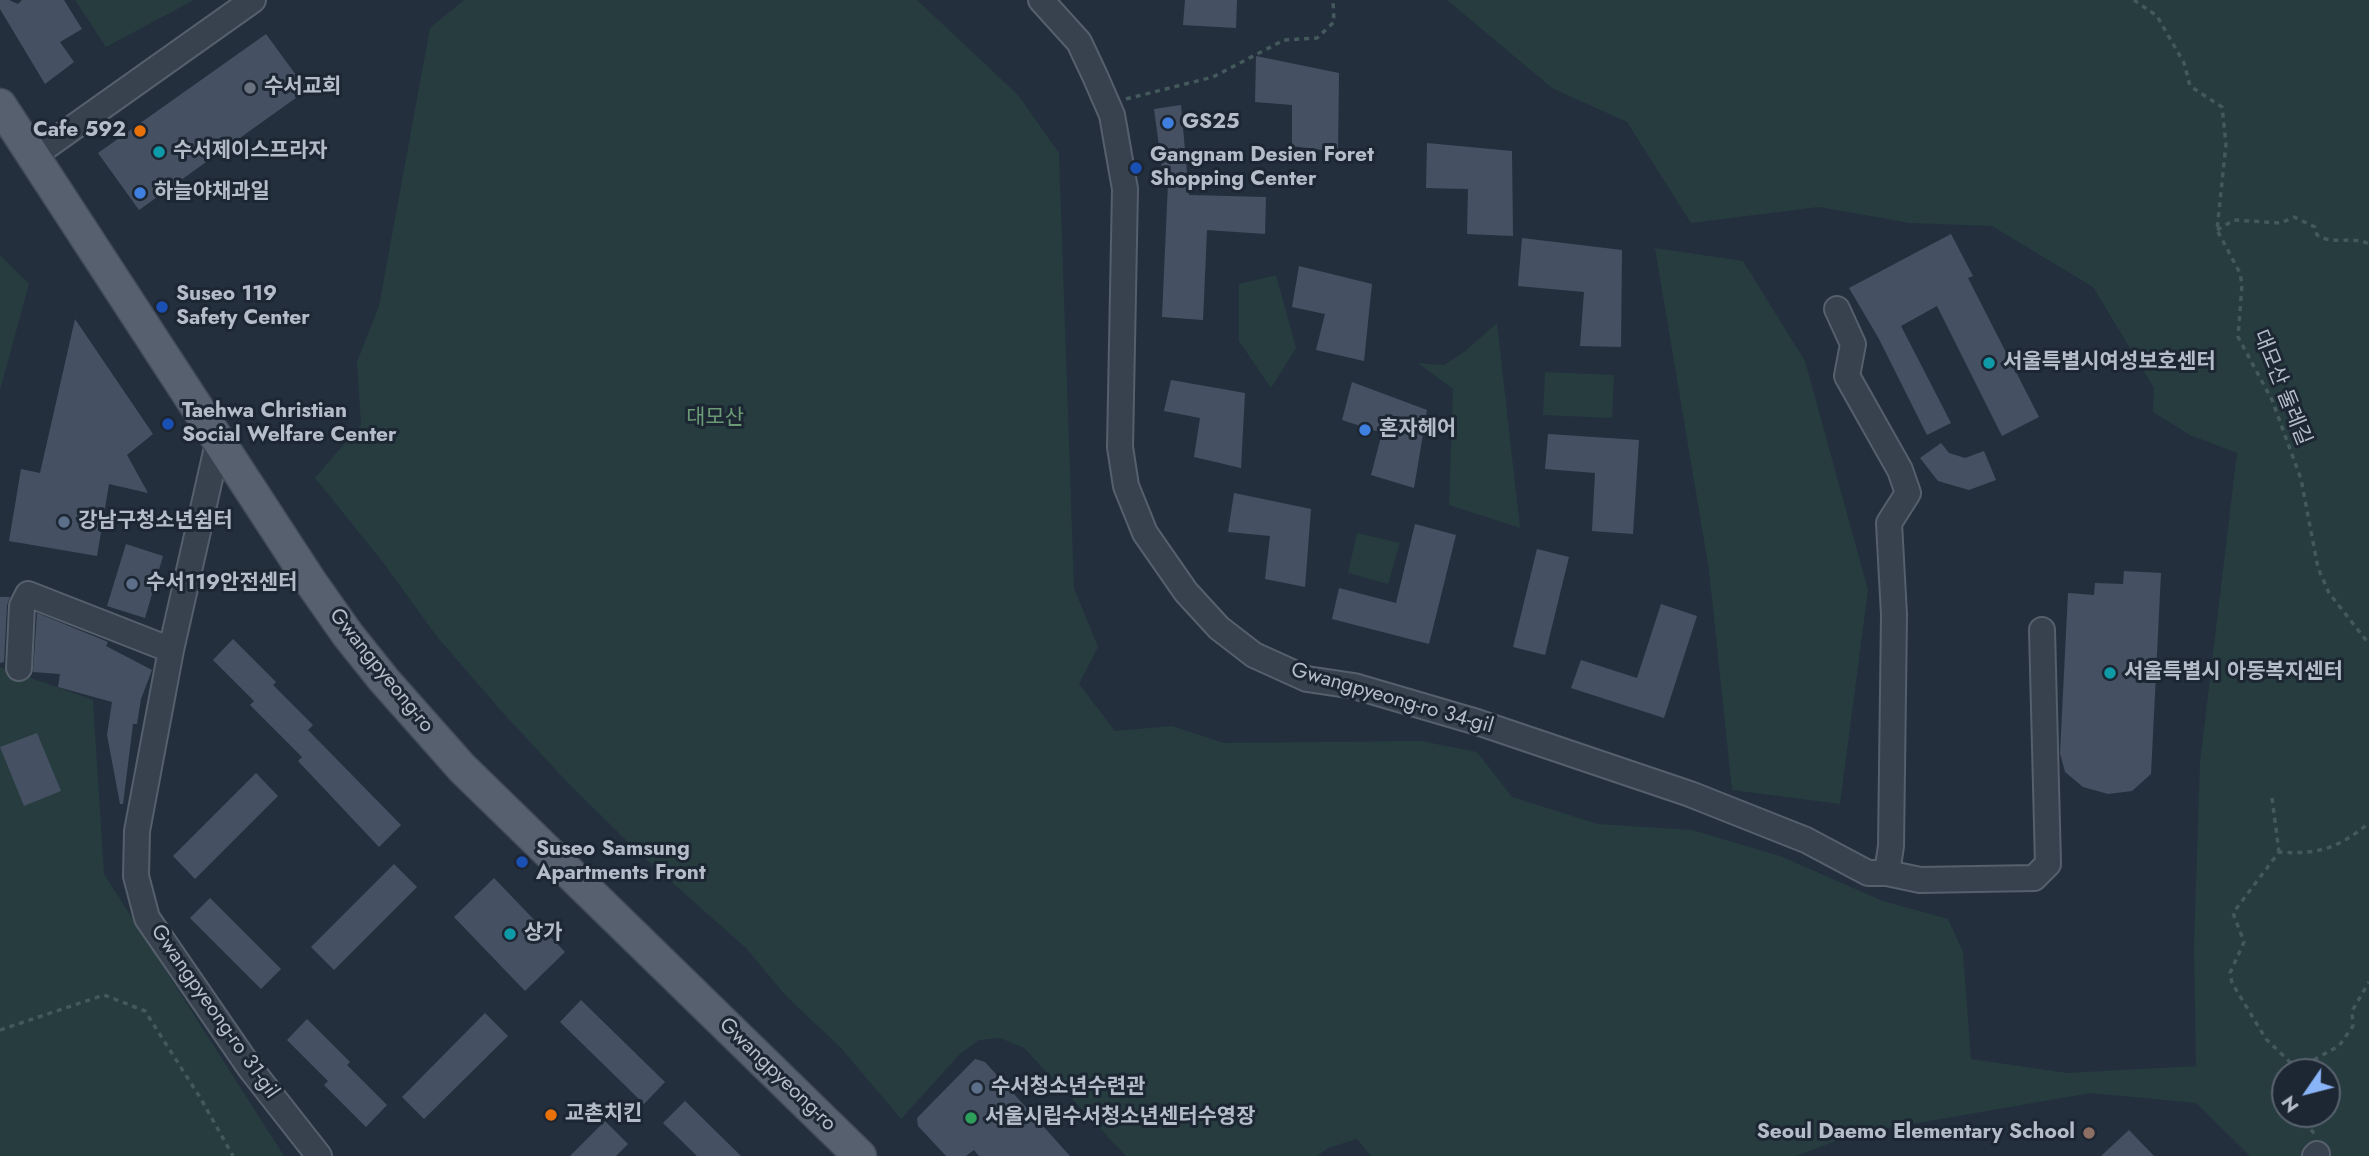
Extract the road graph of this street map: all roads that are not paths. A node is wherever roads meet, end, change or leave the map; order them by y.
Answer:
1 (253, 0) edge
2 (1041, 0) edge
3 (0, 105) edge
4 (33, 156) junction
5 (1837, 309) dead end
6 (218, 443) junction
7 (2042, 630) dead end
8 (171, 650) junction
9 (19, 668) dead end
10 (1887, 873) junction
11 (319, 1156) edge
12 (860, 1156) edge

1 - 4 street
2 - 10 street, Gwangpyeong-ro 34-gil
3 - 4 main road, Gwangpyeong-ro
4 - 6 main road, Gwangpyeong-ro
5 - 10 street
6 - 8 street, Gwangpyeong-ro 31-gil
6 - 12 main road, Gwangpyeong-ro
7 - 10 street, Gwangpyeong-ro 34-gil
8 - 9 street
8 - 11 street, Gwangpyeong-ro 31-gil

